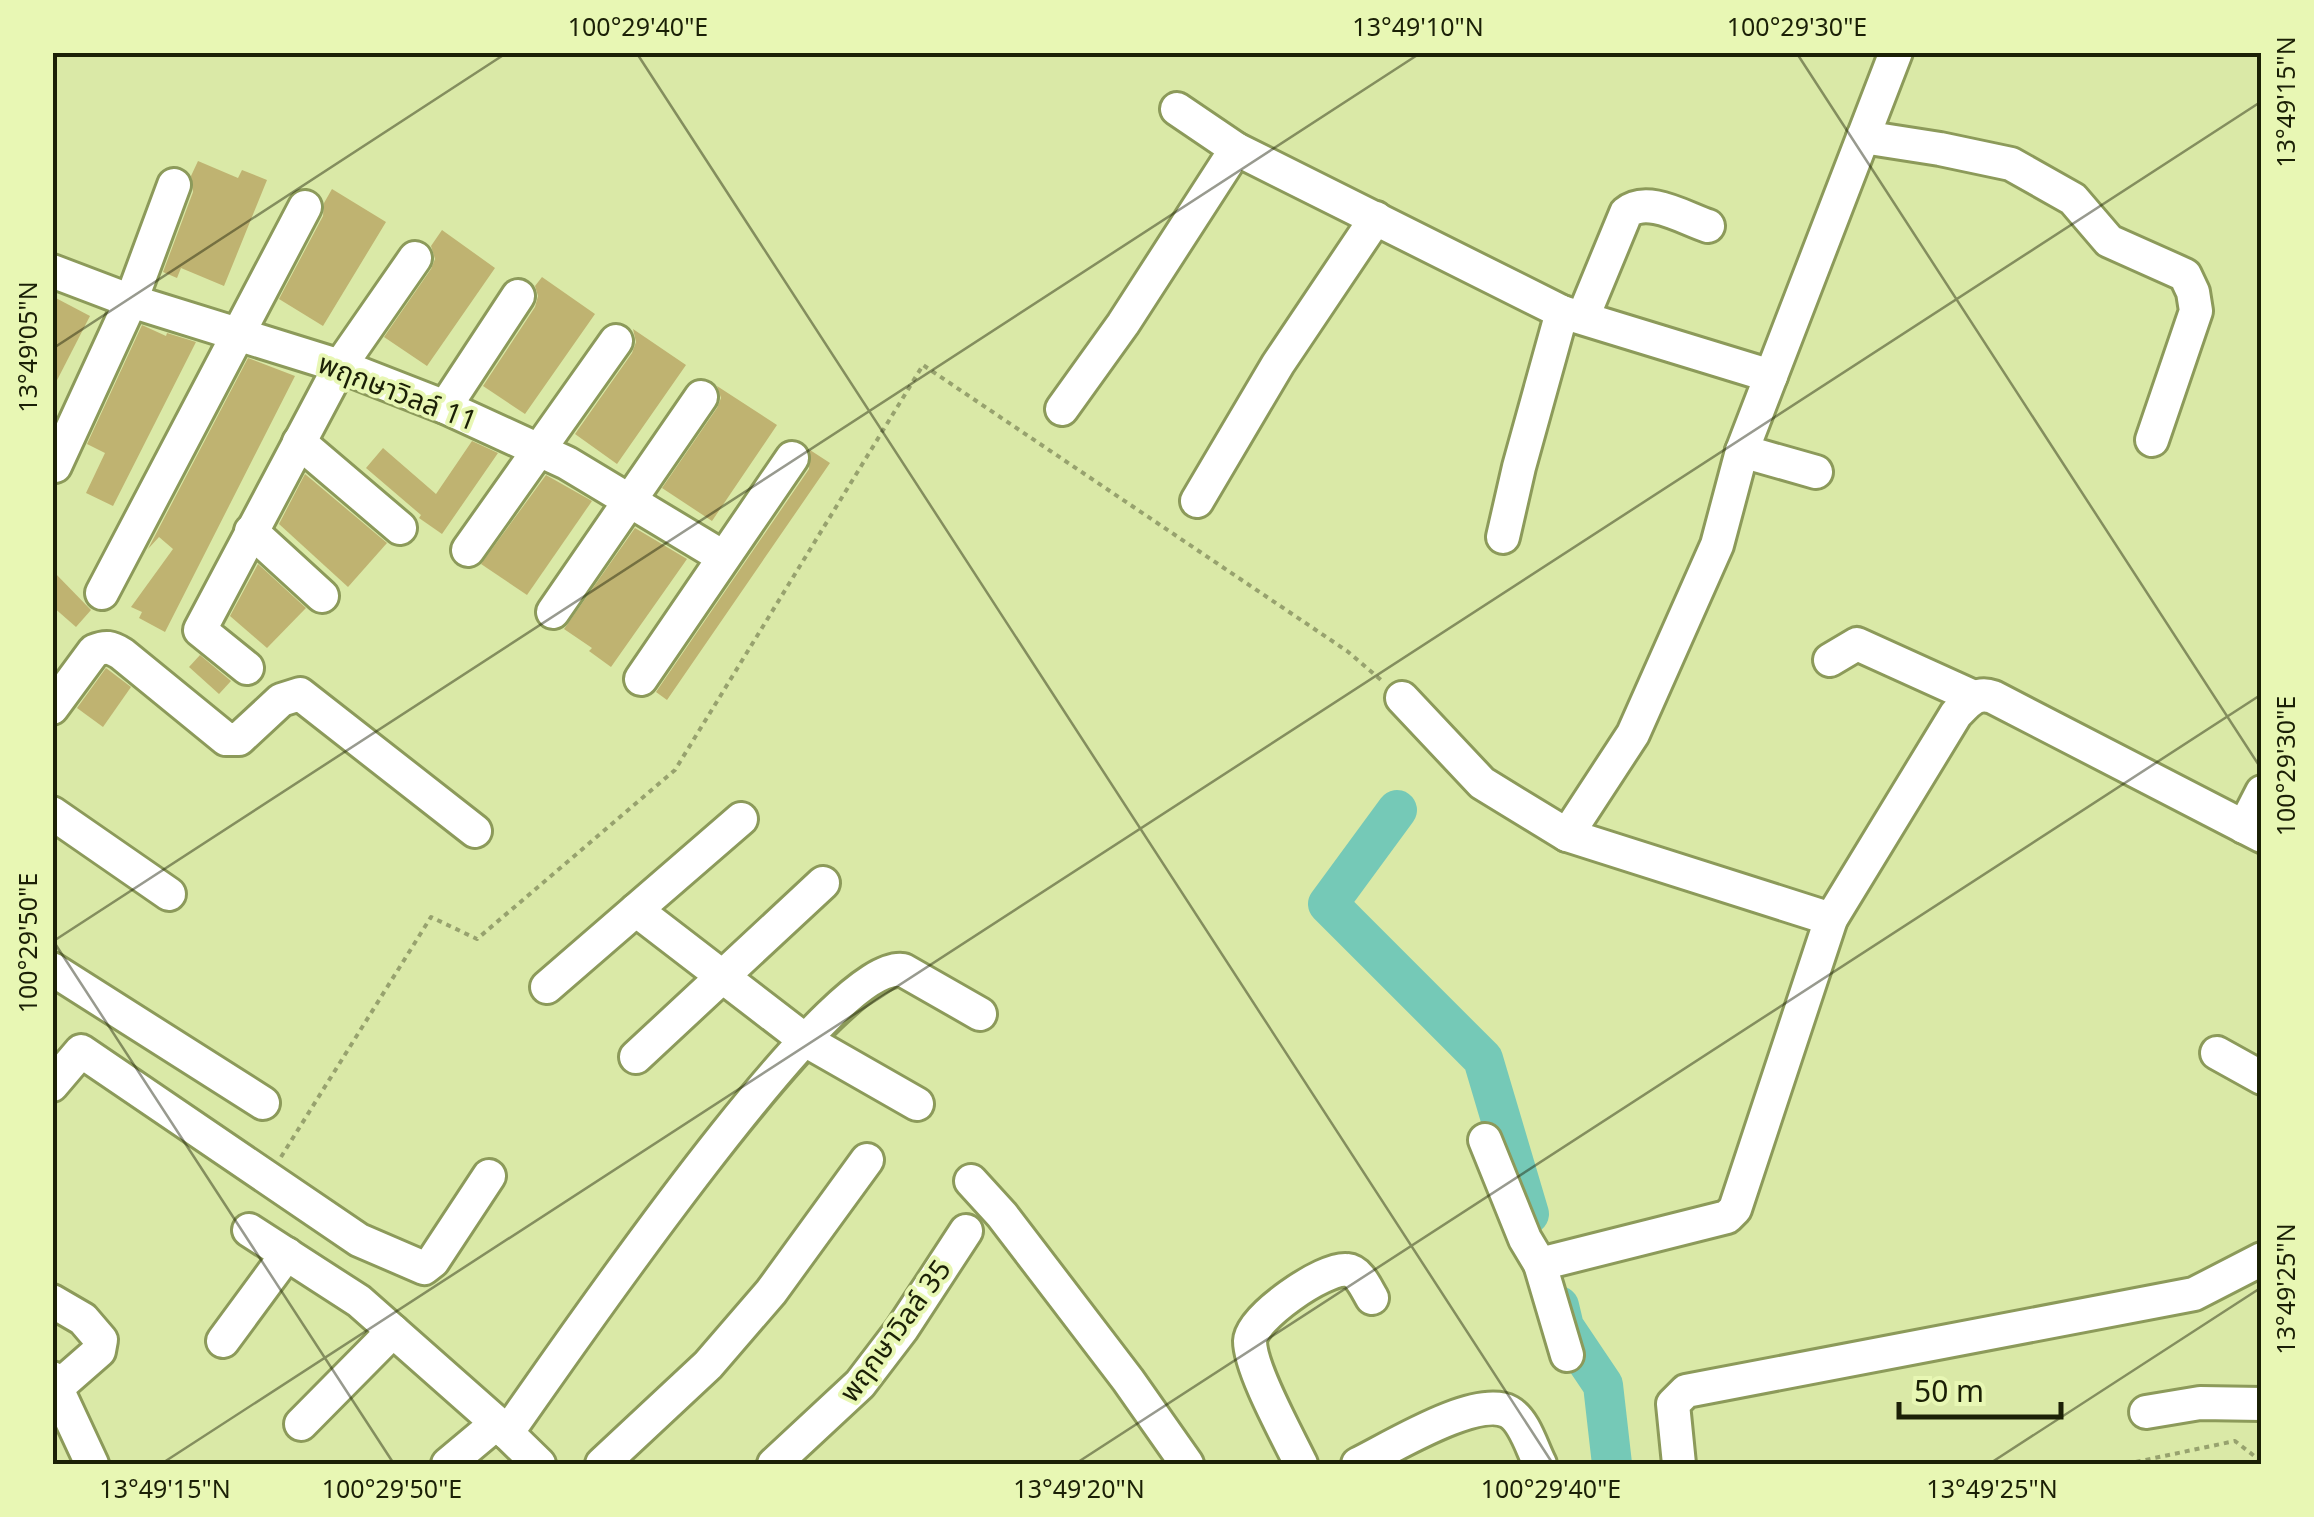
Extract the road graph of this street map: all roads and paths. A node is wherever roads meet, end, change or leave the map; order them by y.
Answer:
1 (1896, 52) edge
2 (1176, 109) dead end
3 (1864, 137) junction
4 (1236, 149) junction
5 (174, 185) dead end
6 (304, 207) dead end
7 (1376, 218) junction
8 (1708, 226) dead end
9 (415, 258) dead end
10 (52, 271) edge
11 (518, 296) dead end
12 (131, 300) junction
13 (1573, 314) junction
14 (238, 332) junction
15 (616, 341) dead end
16 (340, 366) junction
17 (1771, 376) junction
18 (701, 397) dead end
19 (445, 407) junction
20 (1062, 409) dead end
21 (2152, 440) dead end
22 (299, 442) junction
23 (538, 448) junction
24 (1742, 451) junction
25 (792, 458) dead end
26 (54, 466) edge
27 (1816, 472) dead end
28 (632, 500) junction
29 (1197, 501) dead end
30 (400, 528) dead end
31 (251, 531) junction
32 (1503, 537) dead end
33 (468, 550) dead end
34 (722, 558) junction
35 (102, 593) dead end
36 (322, 596) dead end
37 (554, 612) dead end
38 (1830, 660) dead end
39 (246, 668) dead end
40 (641, 679) dead end
41 (1974, 697) junction
42 (1402, 698) joint
43 (52, 708) edge
44 (2262, 792) edge
45 (52, 813) edge
46 (741, 819) dead end
47 (475, 831) dead end
48 (2253, 831) edge
49 (1567, 834) junction
50 (823, 883) dead end
51 (170, 894) dead end
52 (636, 910) junction
53 (1832, 919) junction
54 (52, 969) edge
55 (722, 976) junction
56 (547, 988) dead end
57 (980, 1014) dead end
58 (805, 1040) junction
59 (2217, 1052) dead end
60 (636, 1057) dead end
61 (2262, 1078) edge
62 (52, 1085) edge
63 (263, 1104) dead end
64 (917, 1104) dead end
65 (1485, 1140) dead end
66 (867, 1160) dead end
67 (489, 1176) dead end
68 (268, 1178) junction
69 (970, 1181) dead end
70 (249, 1230) dead end
71 (966, 1231) dead end
72 (287, 1254) junction
73 (2262, 1259) edge
74 (1550, 1261) junction
75 (1372, 1298) dead end
76 (52, 1300) edge
77 (394, 1331) junction
78 (222, 1341) dead end
79 (1567, 1355) dead end
80 (56, 1382) edge
81 (2262, 1404) edge
82 (2146, 1412) dead end
83 (300, 1424) dead end
84 (502, 1428) junction
85 (2262, 1462) edge
86 (92, 1464) edge
87 (448, 1464) edge
88 (539, 1464) edge
89 (602, 1464) edge
90 (774, 1464) edge
91 (1187, 1464) edge
92 (1301, 1464) edge
93 (1358, 1464) edge
94 (1540, 1464) edge
95 (1680, 1464) edge
96 (2126, 1464) edge

1 - 3 street
2 - 4 street
3 - 17 street
3 - 21 street
4 - 7 street
4 - 20 street
5 - 12 street
6 - 14 street
7 - 13 street
7 - 29 street
8 - 13 street
9 - 16 street
10 - 12 street, พฤกษาวิลล์ 11
11 - 19 street
12 - 14 street, พฤกษาวิลล์ 11
12 - 26 street
13 - 17 street
13 - 32 street
14 - 16 street, พฤกษาวิลล์ 11
14 - 35 street
15 - 23 street
16 - 19 street, พฤกษาวิลล์ 11
16 - 22 street
17 - 24 street
18 - 28 street
19 - 23 street, พฤกษาวิลล์ 11
22 - 30 street
22 - 31 street
23 - 28 street, พฤกษาวิลล์ 11
23 - 33 street
24 - 27 street
24 - 49 street
25 - 34 street
28 - 34 street, พฤกษาวิลล์ 11
28 - 37 street
31 - 36 street
31 - 39 street
34 - 40 street
38 - 41 street
41 - 48 street
41 - 53 street
42 - 49 street
42 - 68 path
43 - 47 street
44 - 48 street
45 - 51 street
46 - 52 street
49 - 53 street
50 - 55 street
52 - 55 street
52 - 56 street
53 - 74 street
54 - 63 street
55 - 58 street
55 - 60 street
57 - 58 street
58 - 64 street
58 - 84 street
59 - 61 street
62 - 68 street
65 - 74 street
66 - 89 street
67 - 68 street
69 - 91 street
70 - 72 street
71 - 90 street, พฤกษาวิลล์ 35
72 - 77 street
72 - 78 street
73 - 95 street
74 - 79 street
75 - 92 street
76 - 80 street
77 - 83 street
77 - 84 street
80 - 86 street
81 - 82 street
84 - 87 street
84 - 88 street
85 - 96 path
93 - 94 street

